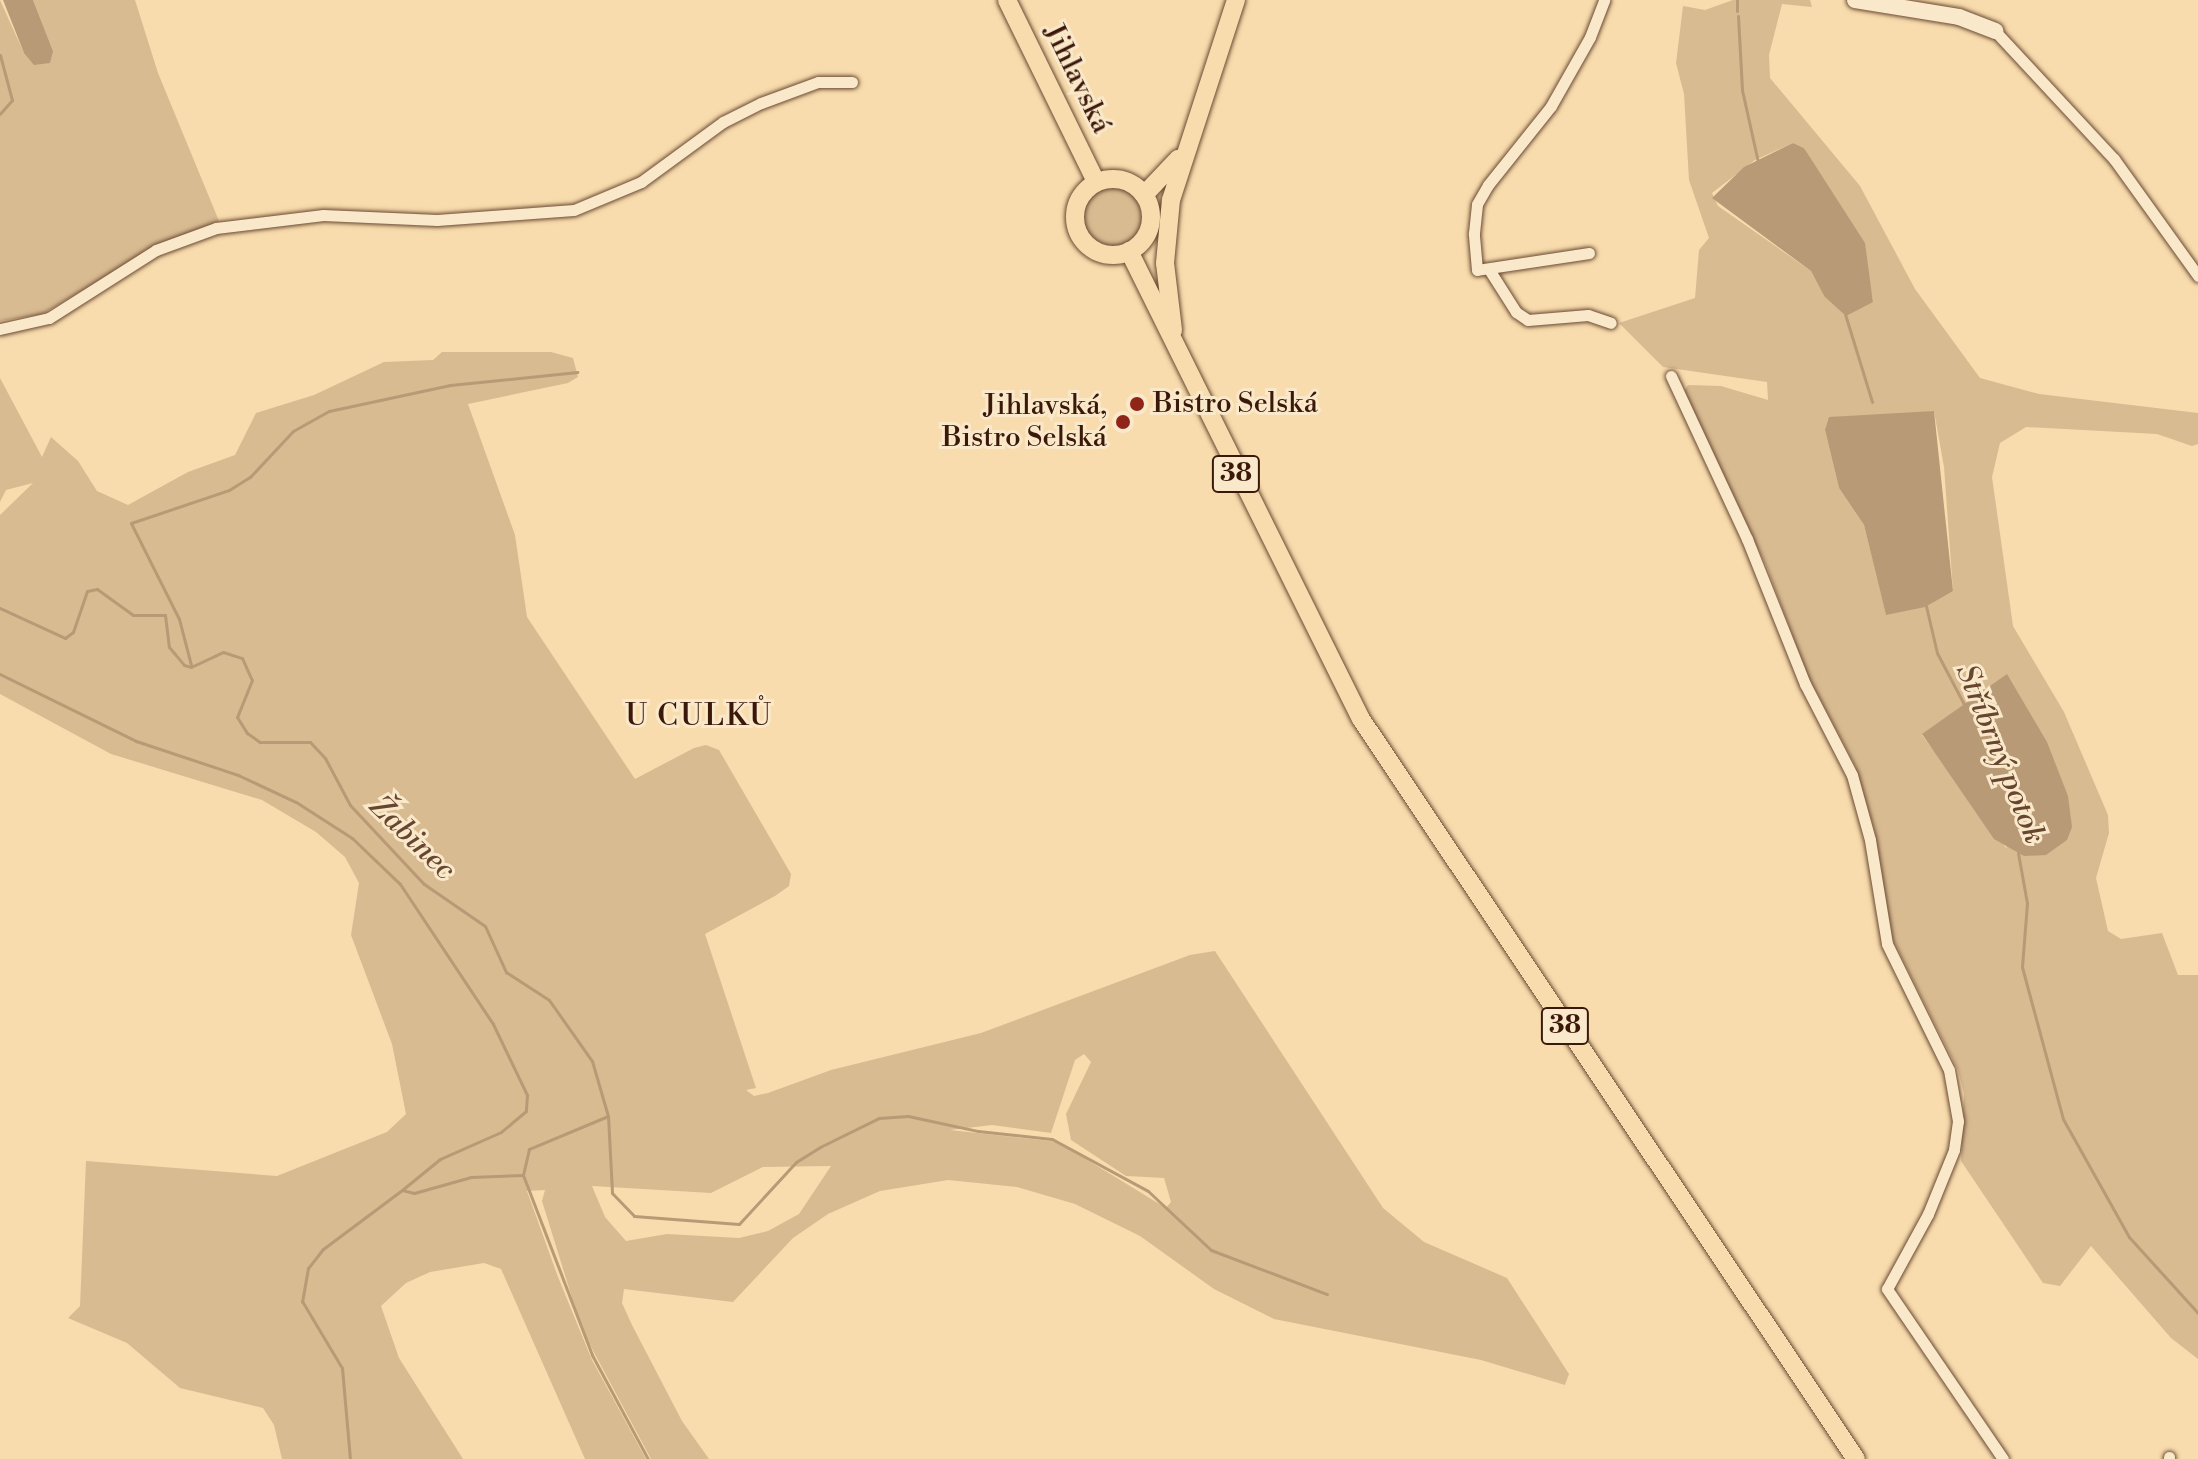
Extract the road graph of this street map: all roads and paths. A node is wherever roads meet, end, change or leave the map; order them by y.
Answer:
1 (1007, 0) edge
2 (1236, 0) edge
3 (1604, 0) edge
4 (1855, 0) edge
5 (1995, 31) joint
6 (852, 82) dead end
7 (1191, 140) junction
8 (1096, 182) junction
9 (1144, 195) junction
10 (1129, 251) junction
11 (1589, 253) dead end
12 (1490, 271) junction
13 (2198, 276) edge
14 (1611, 323) dead end
15 (0, 329) edge
16 (1183, 363) junction
17 (1671, 376) dead end
18 (1856, 1459) edge
19 (2003, 1459) edge

1 - 8 main road, Jihlavská
2 - 7 main road
3 - 12 street
4 - 5 street
5 - 13 street
6 - 15 street
7 - 9 main road
7 - 16 main road
8 - 9 main road
8 - 10 main road
9 - 10 main road
10 - 16 main road, 38
11 - 12 street
12 - 14 street
16 - 18 main road, 38
17 - 19 street

